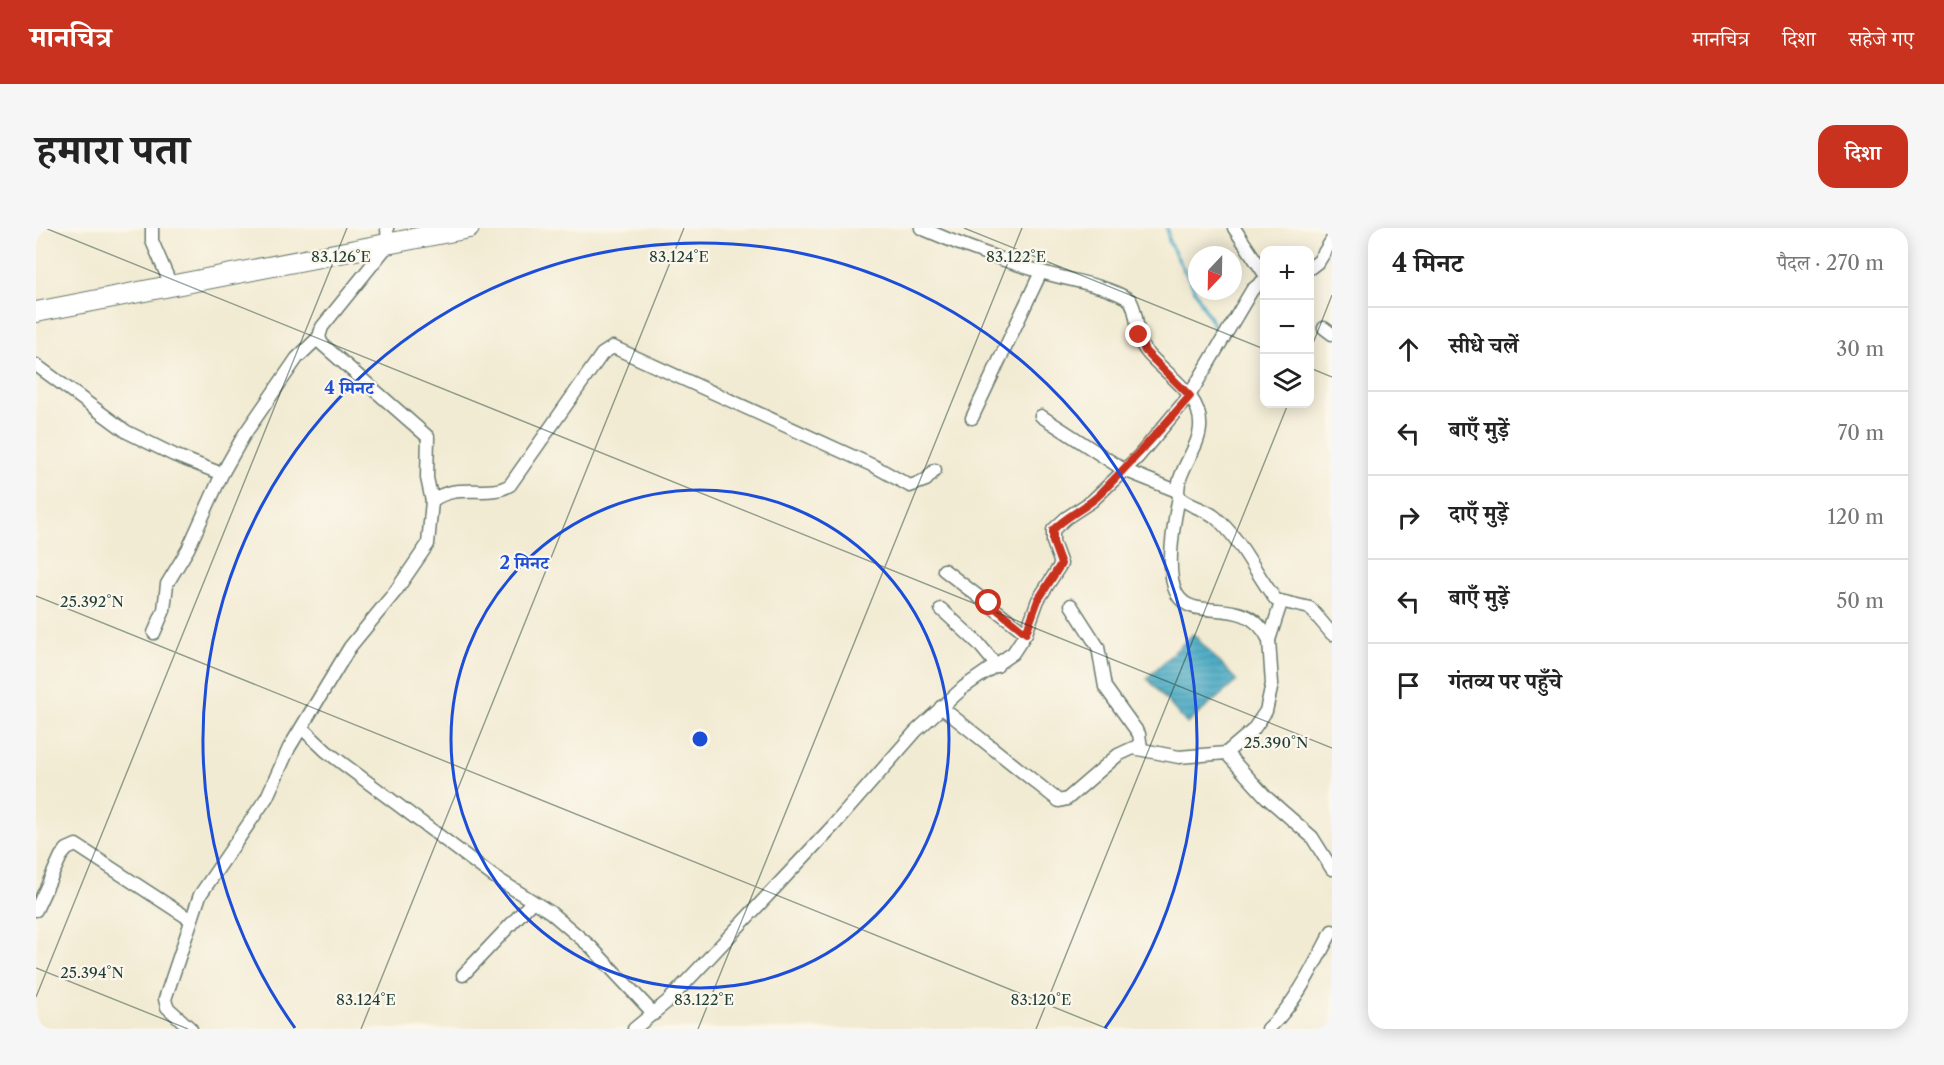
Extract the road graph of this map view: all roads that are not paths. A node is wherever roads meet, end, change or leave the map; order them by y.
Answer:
1 (152, 228) edge
2 (469, 228) edge
3 (921, 228) edge
4 (1234, 228) edge
5 (387, 236) edge
6 (1332, 240) edge
7 (1314, 265) edge
8 (1260, 267) edge
9 (1041, 272) junction
10 (1260, 283) edge
11 (171, 285) junction
12 (36, 312) edge
13 (319, 337) junction
14 (36, 365) edge
15 (1190, 396) junction
16 (1041, 416) dead end
17 (972, 417) dead end
18 (935, 470) dead end
19 (1124, 470) junction
20 (222, 474) junction
21 (1178, 494) junction
22 (432, 501) junction
23 (944, 570) dead end
24 (1071, 605) dead end
25 (941, 609) dead end
26 (1277, 614) junction
27 (154, 633) dead end
28 (1026, 633) junction
29 (1332, 634) edge
30 (1269, 640) junction
31 (997, 666) junction
32 (941, 707) junction
33 (303, 729) junction
34 (1141, 748) junction
35 (1226, 753) junction
36 (1332, 869) edge
37 (532, 902) junction
38 (36, 910) edge
39 (191, 920) junction
40 (1332, 931) edge
41 (463, 975) dead end
42 (654, 1014) junction
43 (191, 1029) edge
44 (634, 1029) edge
45 (1268, 1029) edge

1 - 11 street
2 - 5 main road
3 - 9 street
4 - 8 street
5 - 11 main road
5 - 13 street
6 - 7 street
9 - 15 street
9 - 17 street
10 - 15 street
11 - 12 main road
13 - 20 street
13 - 22 street
14 - 20 street
15 - 19 street
15 - 21 street
16 - 19 street
18 - 22 street
19 - 21 street
19 - 28 street
20 - 27 street
21 - 26 street
21 - 30 street
22 - 33 street
23 - 28 street
24 - 34 street
25 - 31 street
26 - 29 street
26 - 30 street
28 - 31 street
30 - 35 street
31 - 32 street
32 - 34 street
32 - 42 street
33 - 37 street
33 - 39 street
34 - 35 street
35 - 36 street
37 - 41 street
37 - 42 street
38 - 39 street
39 - 43 street
40 - 45 street
42 - 44 street

